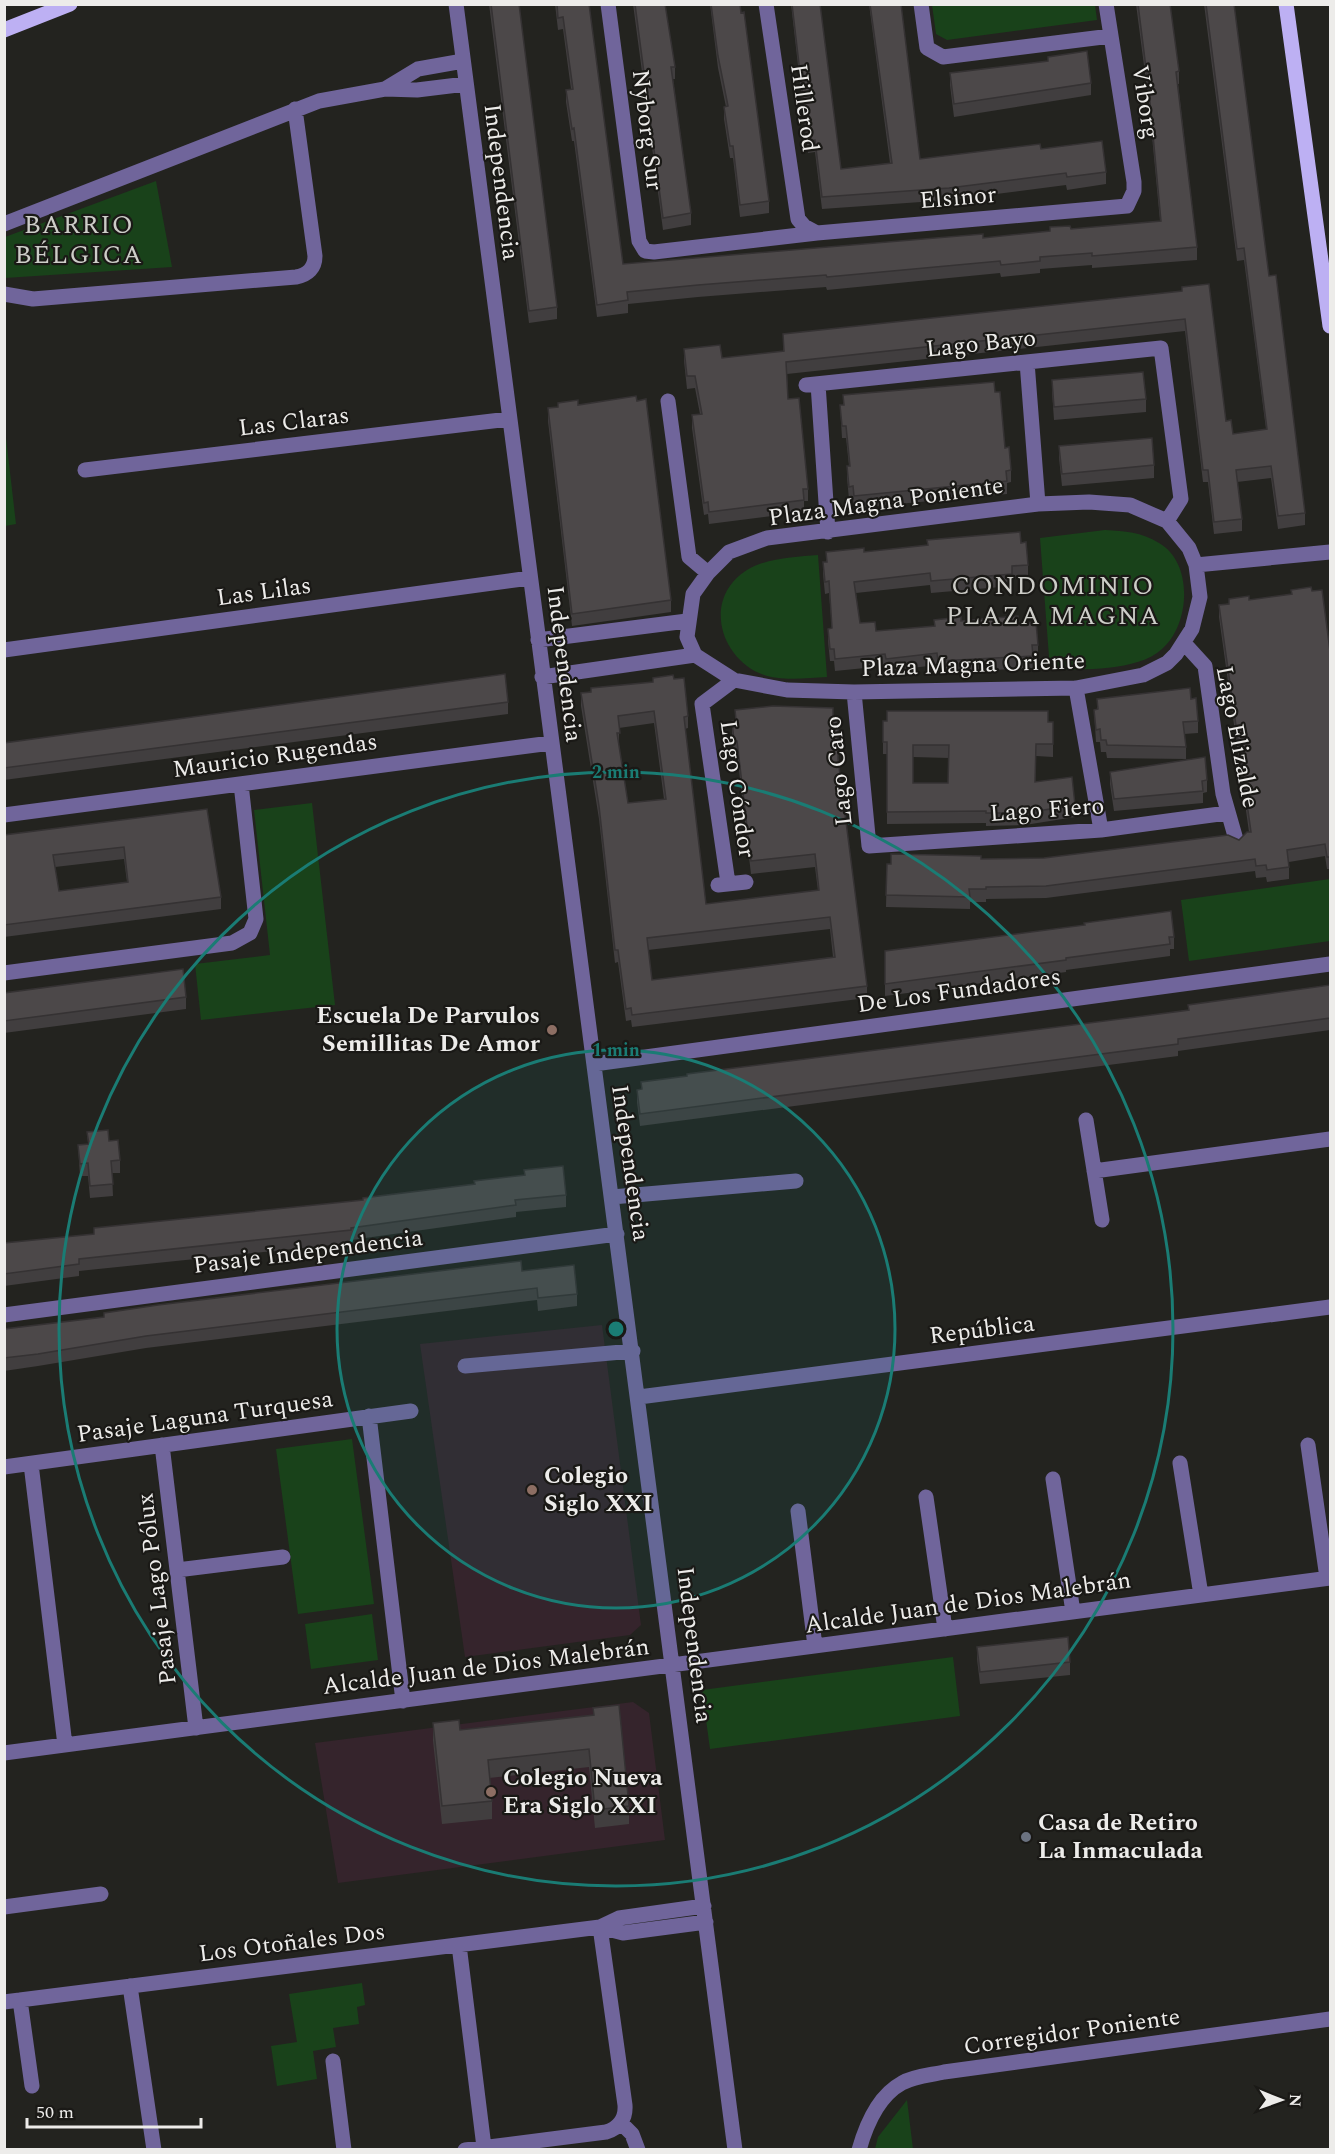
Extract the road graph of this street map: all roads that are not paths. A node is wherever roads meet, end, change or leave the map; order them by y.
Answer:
1 (70, 4) edge
2 (456, 4) edge
3 (608, 4) edge
4 (766, 4) edge
5 (921, 4) edge
6 (1106, 4) edge
7 (1286, 4) edge
8 (4, 30) edge
9 (1111, 36) junction
10 (463, 61) junction
11 (466, 84) junction
12 (384, 89) junction
13 (294, 109) junction
14 (1127, 206) joint
15 (4, 224) edge
16 (818, 233) junction
17 (654, 252) joint
18 (4, 294) edge
19 (1330, 326) edge
20 (1027, 362) junction
21 (668, 401) dead end
22 (509, 419) junction
23 (85, 470) dead end
24 (1038, 504) junction
25 (1167, 521) junction
26 (828, 532) junction
27 (1330, 552) edge
28 (1196, 565) junction
29 (708, 573) junction
30 (530, 578) junction
31 (687, 621) junction
32 (538, 640) junction
33 (1184, 643) junction
34 (4, 650) edge
35 (694, 655) junction
36 (542, 676) junction
37 (734, 680) junction
38 (1076, 688) junction
39 (854, 692) junction
40 (551, 743) junction
41 (241, 784) junction
42 (1227, 813) junction
43 (4, 815) edge
44 (1101, 830) junction
45 (1237, 843) edge
46 (869, 846) joint
47 (746, 882) dead end
48 (1330, 964) edge
49 (4, 973) edge
50 (594, 1064) junction
51 (1086, 1120) dead end
52 (1330, 1139) edge
53 (1094, 1171) junction
54 (796, 1181) dead end
55 (612, 1197) junction
56 (1102, 1220) dead end
57 (617, 1234) junction
58 (1330, 1307) edge
59 (4, 1315) edge
60 (633, 1351) junction
61 (465, 1366) dead end
62 (639, 1397) junction
63 (411, 1410) dead end
64 (369, 1416) junction
65 (162, 1445) junction
66 (1308, 1445) dead end
67 (1180, 1463) dead end
68 (31, 1464) junction
69 (4, 1467) edge
70 (1053, 1479) dead end
71 (926, 1497) dead end
72 (798, 1511) dead end
73 (283, 1557) dead end
74 (177, 1570) junction
75 (1329, 1578) edge
76 (1201, 1595) junction
77 (1073, 1612) junction
78 (945, 1629) junction
79 (815, 1647) junction
80 (674, 1665) junction
81 (403, 1701) junction
82 (196, 1728) junction
83 (65, 1745) junction
84 (4, 1753) edge
85 (101, 1894) dead end
86 (704, 1906) junction
87 (4, 1907) edge
88 (706, 1922) junction
89 (600, 1927) junction
90 (459, 1945) junction
91 (130, 1986) junction
92 (20, 2000) junction
93 (4, 2002) edge
94 (1330, 2019) edge
95 (333, 2061) dead end
96 (32, 2085) dead end
97 (621, 2123) junction
98 (484, 2147) junction
99 (153, 2150) edge
100 (344, 2150) edge
101 (465, 2150) edge
102 (638, 2150) edge
103 (735, 2150) edge
104 (859, 2150) edge

1 - 8 main road
2 - 10 street, Independencia
3 - 17 street, Nyborg Sur
4 - 16 street, Hillerod
5 - 9 street
6 - 9 street, Viborg
7 - 19 main road
9 - 14 street, Viborg
10 - 11 street, Independencia
10 - 12 street
11 - 12 street
11 - 22 street, Independencia
12 - 13 street
13 - 15 street
13 - 18 street
14 - 16 street, Elsinor
16 - 17 street, Elsinor
20 - 24 street
20 - 25 street, Lago Bayo
20 - 26 street, Lago Bayo
21 - 29 street
22 - 23 street, Las Claras
22 - 30 street, Independencia
24 - 25 street, Plaza Magna Poniente
24 - 26 street, Plaza Magna Poniente
25 - 28 street, Plaza Magna Oriente
26 - 29 street, Plaza Magna Poniente
27 - 28 street
28 - 33 street, Plaza Magna Oriente
29 - 31 street, Plaza Magna Poniente
30 - 32 street, Independencia
30 - 34 street, Las Lilas
31 - 32 street
31 - 35 street, Plaza Magna Poniente
32 - 36 street, Independencia
33 - 38 street, Plaza Magna Oriente
33 - 42 street, Lago Elizalde
35 - 36 street
35 - 37 street, Plaza Magna Oriente
36 - 40 street, Independencia
37 - 39 street, Plaza Magna Oriente
37 - 47 street, Lago Cóndor
38 - 39 street, Plaza Magna Oriente
38 - 44 street
39 - 46 street, Lago Caro
40 - 41 street, Mauricio Rugendas
40 - 50 street, Independencia
41 - 43 street, Mauricio Rugendas
41 - 49 street
42 - 44 street, Lago Fiero
42 - 45 street, Lago Elizalde
44 - 46 street, Lago Fiero
48 - 50 street, De Los Fundadores
50 - 55 street, Independencia
51 - 53 street
52 - 53 street
53 - 56 street
54 - 55 street
55 - 57 street, Independencia
57 - 59 street, Pasaje Independencia
57 - 60 street, Independencia
58 - 62 street, República
60 - 61 street
60 - 62 street, Independencia
62 - 80 street, Independencia
63 - 64 street, Pasaje Laguna Turquesa
64 - 65 street, Pasaje Laguna Turquesa
64 - 81 street
65 - 68 street, Pasaje Laguna Turquesa
65 - 74 street, Pasaje Lago Pólux
66 - 75 street
67 - 76 street
68 - 69 street, Pasaje Laguna Turquesa
68 - 83 street
70 - 77 street
71 - 78 street
72 - 79 street
73 - 74 street
74 - 82 street, Pasaje Lago Pólux
75 - 76 street, Alcalde Juan de Dios Malebrán
76 - 77 street, Alcalde Juan de Dios Malebrán
77 - 78 street, Alcalde Juan de Dios Malebrán
78 - 79 street, Alcalde Juan de Dios Malebrán
79 - 80 street, Alcalde Juan de Dios Malebrán
80 - 81 street, Alcalde Juan de Dios Malebrán
80 - 86 street, Independencia
81 - 82 street, Alcalde Juan de Dios Malebrán
82 - 83 street, Alcalde Juan de Dios Malebrán
83 - 84 street, Alcalde Juan de Dios Malebrán
85 - 87 street
86 - 88 street, Independencia
86 - 89 street, Los Otoñales Dos
88 - 89 street, Los Otoñales Dos
88 - 103 street, Independencia
89 - 90 street, Los Otoñales Dos
89 - 97 street
90 - 91 street, Los Otoñales Dos
90 - 98 street
91 - 92 street, Los Otoñales Dos
91 - 99 street
92 - 93 street, Los Otoñales Dos
92 - 96 street
94 - 104 street, Corregidor Poniente
95 - 100 street
97 - 98 street
97 - 102 street
98 - 101 street

